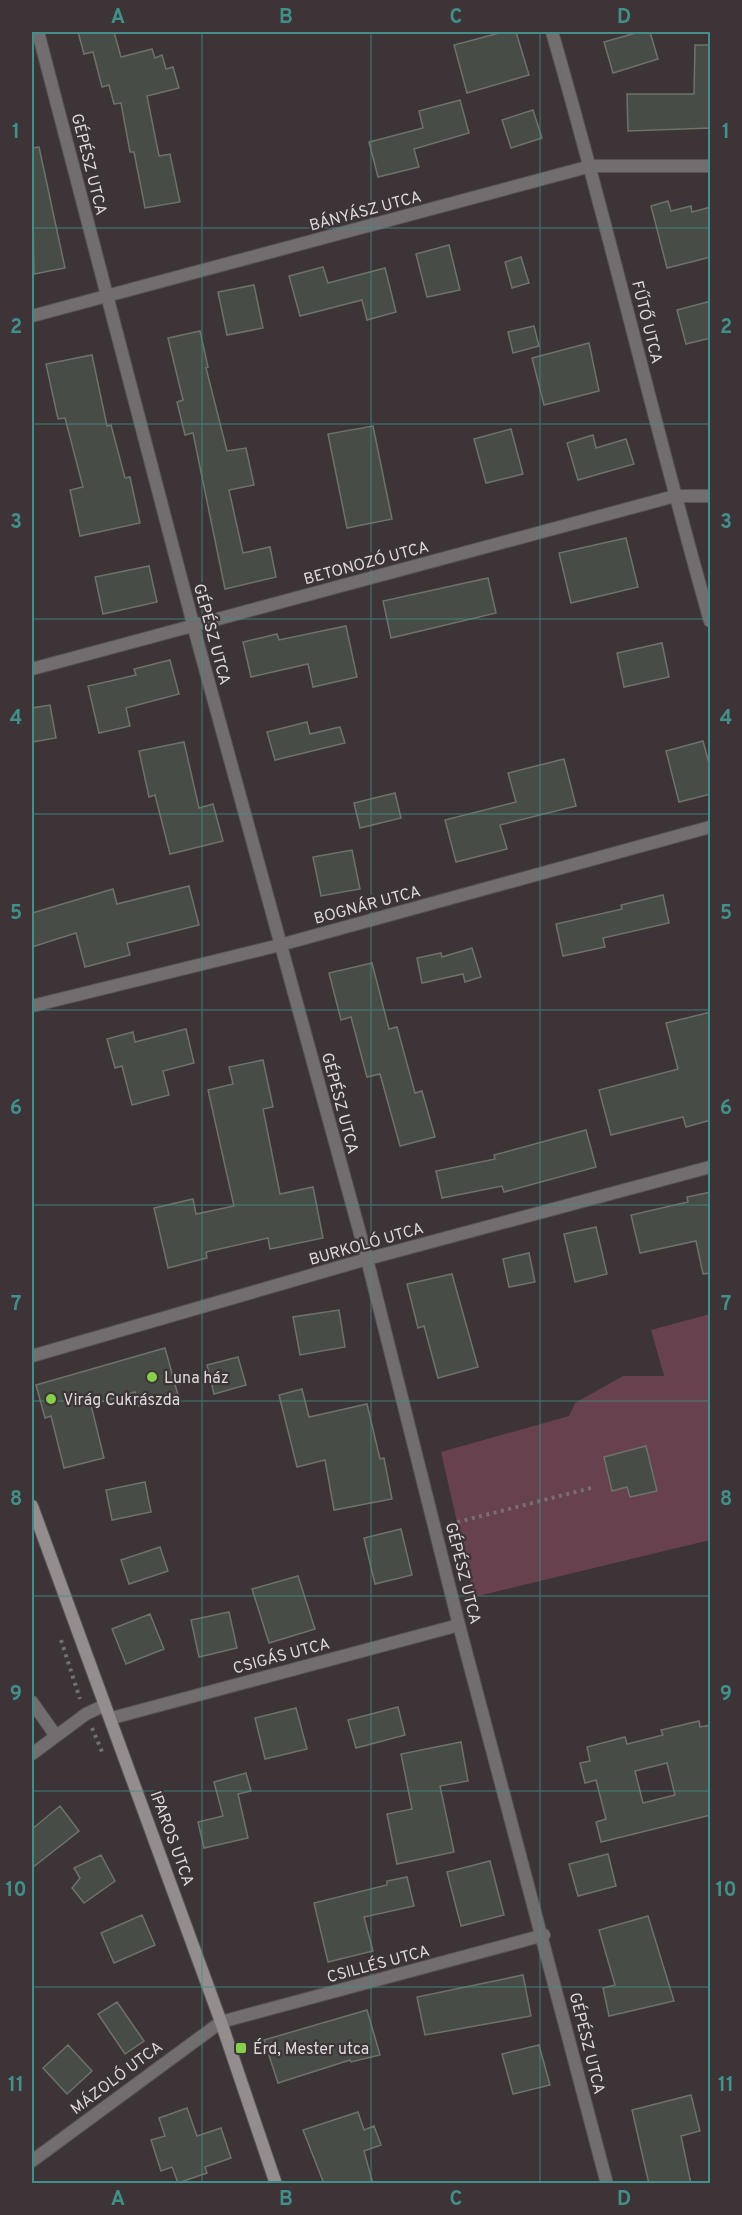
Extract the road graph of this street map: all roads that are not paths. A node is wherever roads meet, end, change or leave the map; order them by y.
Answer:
1 (38, 32) edge
2 (552, 32) edge
3 (591, 166) junction
4 (711, 166) edge
5 (107, 296) junction
6 (32, 316) edge
7 (675, 496) junction
8 (711, 496) edge
9 (711, 621) edge
10 (194, 626) junction
11 (32, 669) edge
12 (711, 827) edge
13 (280, 945) junction
14 (32, 1006) edge
15 (711, 1167) edge
16 (367, 1259) junction
17 (32, 1356) edge
18 (32, 1506) edge
19 (459, 1624) junction
20 (32, 1702) edge
21 (105, 1705) junction
22 (112, 1719) junction
23 (56, 1736) junction
24 (32, 1754) edge
25 (544, 1935) junction
26 (221, 2022) junction
27 (32, 2161) edge
28 (276, 2184) edge
29 (607, 2184) edge

1 - 5 street, GÉPÉSZ UTCA
2 - 3 street, FŰTŐ UTCA
3 - 4 street, BÁNYÁSZ UTCA
3 - 5 street, BÁNYÁSZ UTCA
3 - 7 street, FŰTŐ UTCA
5 - 6 street, BÁNYÁSZ UTCA
5 - 10 street, GÉPÉSZ UTCA
7 - 8 street, BETONOZÓ UTCA
7 - 9 street, FŰTŐ UTCA
7 - 10 street, BETONOZÓ UTCA
10 - 11 street, BETONOZÓ UTCA
10 - 13 street, GÉPÉSZ UTCA
12 - 13 street, BOGNÁR UTCA
13 - 14 street, BOGNÁR UTCA
13 - 16 street, GÉPÉSZ UTCA
15 - 16 street, BURKOLÓ UTCA
16 - 17 street, BURKOLÓ UTCA
16 - 19 street, GÉPÉSZ UTCA
18 - 21 street, IPAROS UTCA
19 - 22 street, CSIGÁS UTCA
19 - 25 street, GÉPÉSZ UTCA
20 - 23 street
21 - 22 street, IPAROS UTCA
21 - 23 street
22 - 26 street, IPAROS UTCA
23 - 24 street
25 - 26 street, CSILLÉS UTCA
25 - 29 street, GÉPÉSZ UTCA
26 - 27 street, MÁZOLÓ UTCA
26 - 28 street, IPAROS UTCA

